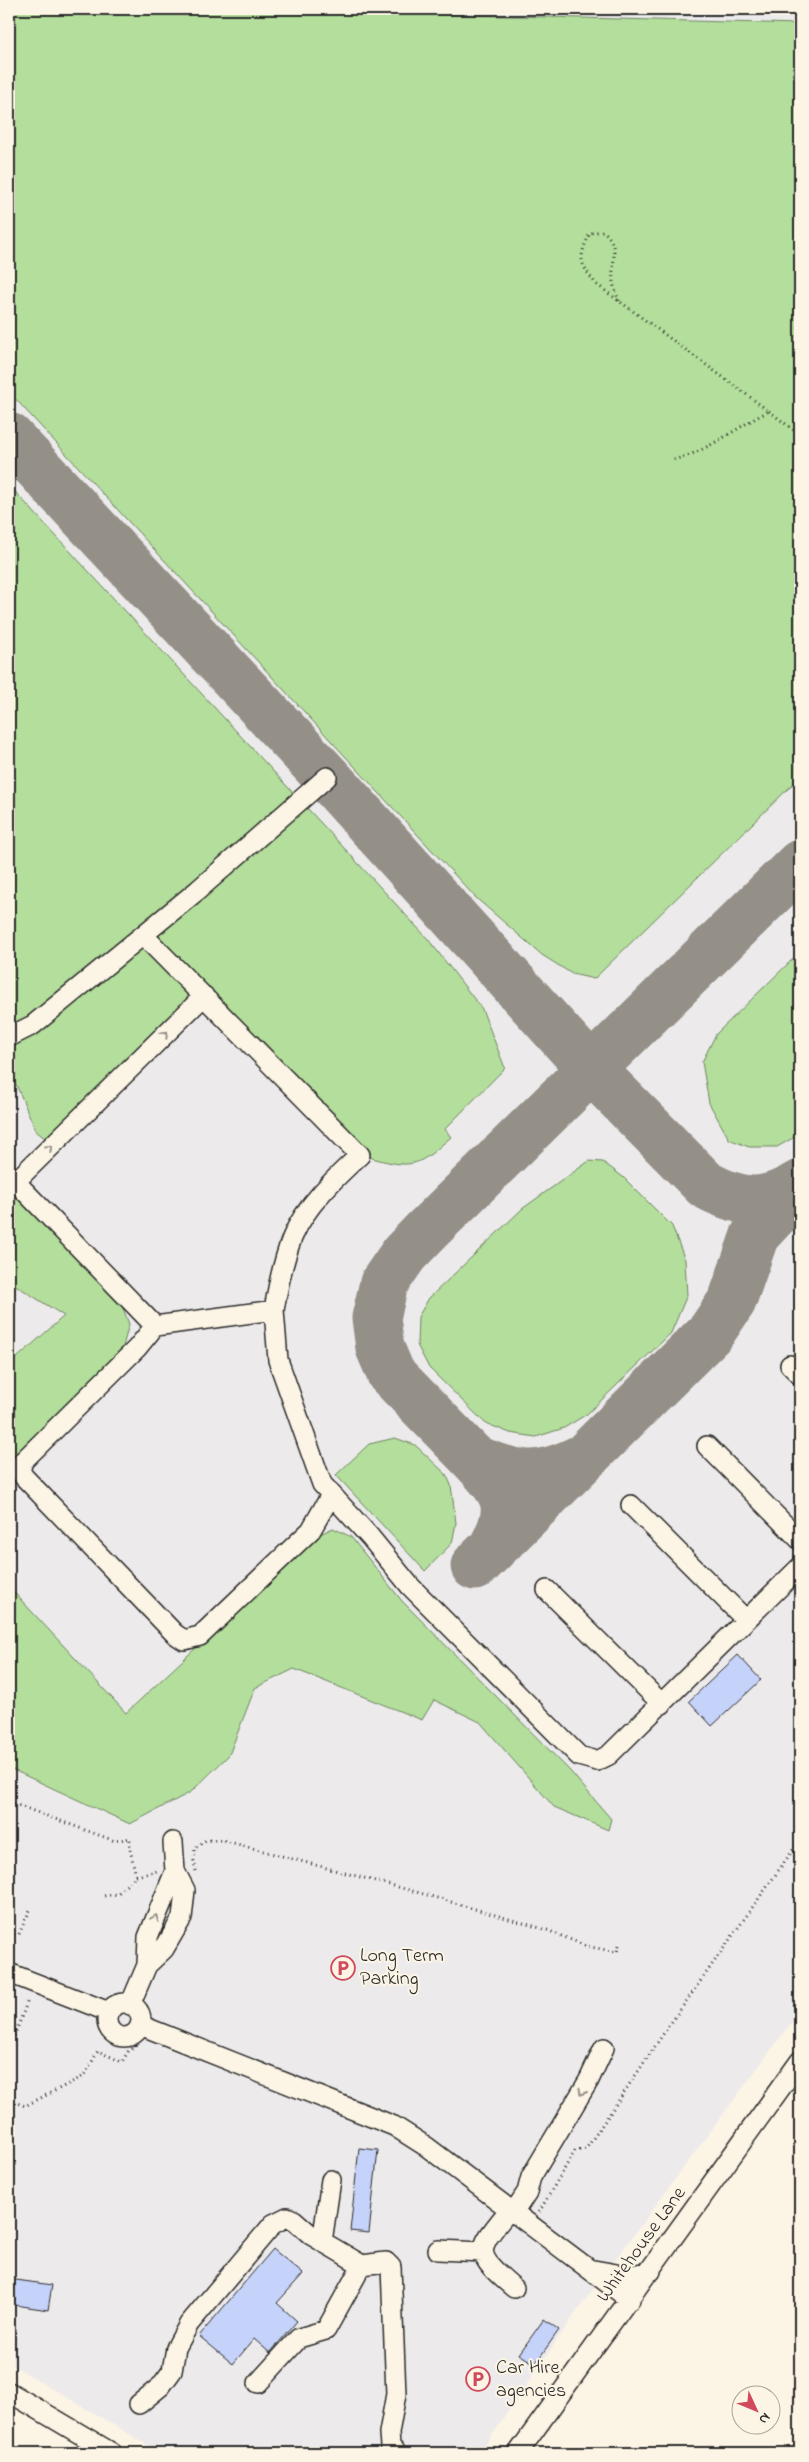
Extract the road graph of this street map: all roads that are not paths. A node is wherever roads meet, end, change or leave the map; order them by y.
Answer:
1 (326, 777) dead end
2 (143, 935) junction
3 (204, 996) junction
4 (9, 1037) edge
5 (12, 1179) edge
6 (274, 1310) junction
7 (155, 1326) junction
8 (707, 1446) dead end
9 (331, 1496) junction
10 (631, 1505) dead end
11 (800, 1540) edge
12 (800, 1567) edge
13 (547, 1590) dead end
14 (746, 1620) junction
15 (662, 1704) junction
16 (174, 1842) dead end
17 (9, 1973) edge
18 (130, 2004) junction
19 (109, 2012) junction
20 (140, 2025) junction
21 (604, 2048) dead end
22 (800, 2061) edge
23 (330, 2180) dead end
24 (510, 2209) junction
25 (322, 2242) junction
26 (438, 2250) dead end
27 (484, 2252) junction
28 (362, 2265) junction
29 (589, 2269) junction
30 (651, 2271) junction
31 (514, 2288) dead end
32 (630, 2300) junction
33 (258, 2384) dead end
34 (9, 2392) edge
35 (139, 2404) dead end
36 (112, 2453) edge
37 (396, 2453) edge
38 (518, 2453) edge

1 - 2 street
2 - 3 street
2 - 4 street
5 -> 3 street
3 - 6 street
5 - 7 street
6 - 7 street
6 - 9 street
7 - 9 street
8 - 11 street
9 - 15 street
10 - 14 street
12 - 14 street
13 - 15 street
14 - 15 street
16 - 18 street
17 - 19 street
18 - 19 street
18 - 20 street
19 - 20 street
20 - 24 street
21 -> 24 street
22 - 30 street, Whitehouse Lane
23 - 25 street
24 - 27 street
24 - 29 street
25 - 28 street
25 - 35 street
26 - 27 street
27 - 31 street
28 - 33 street
28 - 37 street
29 - 30 street
29 - 32 street
30 - 32 street, Whitehouse Lane
32 - 38 street, Whitehouse Lane
34 - 36 street

